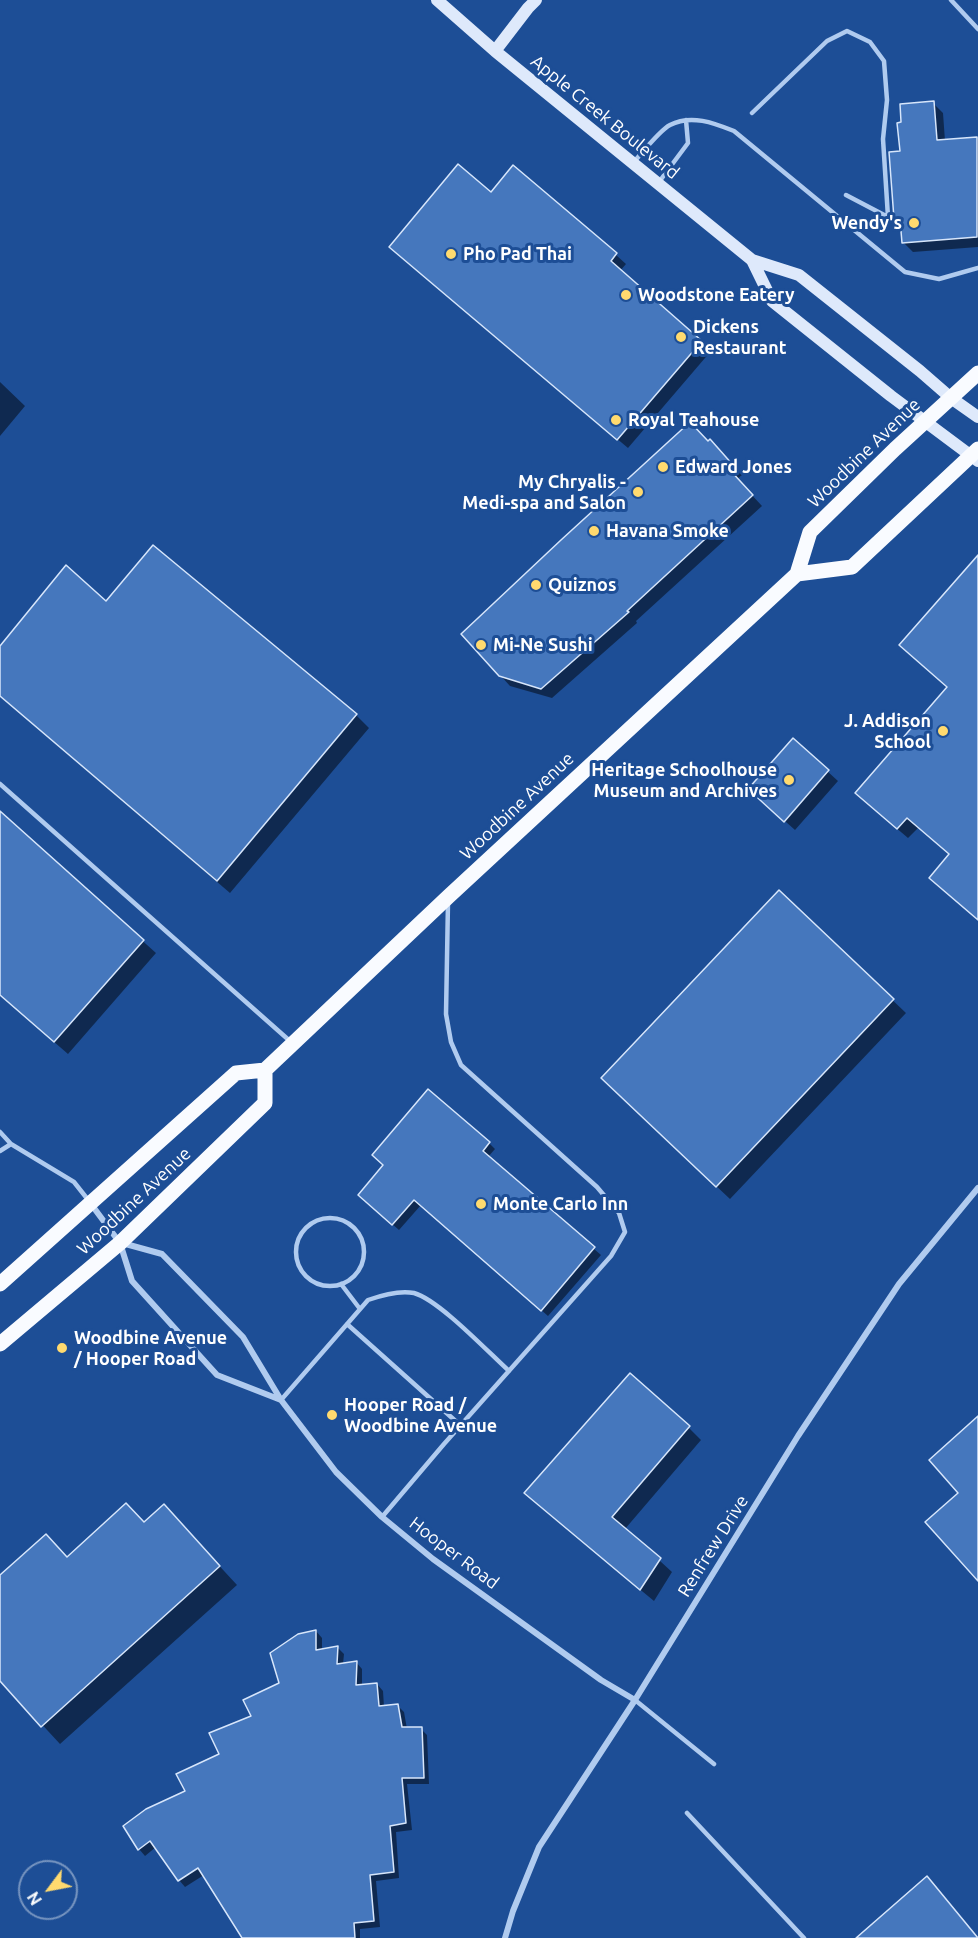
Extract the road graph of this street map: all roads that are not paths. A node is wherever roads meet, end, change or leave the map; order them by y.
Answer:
1 (437, 0) edge
2 (536, 0) edge
3 (951, 0) edge
4 (978, 29) edge
5 (495, 51) junction
6 (752, 113) dead end
7 (686, 120) junction
8 (633, 163) junction
9 (658, 183) junction
10 (846, 195) dead end
11 (752, 260) junction
12 (978, 268) edge
13 (978, 373) edge
14 (951, 398) junction
15 (978, 417) edge
16 (925, 421) junction
17 (976, 455) edge
18 (797, 574) junction
19 (0, 784) edge
20 (448, 896) junction
21 (292, 1043) junction
22 (266, 1070) junction
23 (0, 1132) edge
24 (11, 1143) junction
25 (0, 1151) edge
26 (978, 1188) edge
27 (91, 1203) junction
28 (120, 1243) junction
29 (0, 1284) edge
30 (341, 1284) junction
31 (360, 1310) junction
32 (347, 1324) junction
33 (0, 1344) edge
34 (509, 1371) junction
35 (281, 1400) junction
36 (460, 1425) junction
37 (382, 1517) junction
38 (635, 1700) junction
39 (714, 1764) dead end
40 (687, 1813) dead end
41 (505, 1938) edge
42 (804, 1938) edge

1 - 5 main road, Apple Creek Boulevard
2 - 5 main road
3 - 4 lane
5 - 8 main road, Apple Creek Boulevard
6 - 10 lane
7 - 8 lane
7 - 9 lane
7 - 12 lane
8 - 9 main road, Apple Creek Boulevard
9 - 11 main road, Apple Creek Boulevard
11 - 14 main road, Apple Creek Boulevard
11 - 16 main road, Apple Creek Boulevard
13 - 14 main road, Woodbine Avenue
14 - 15 main road, Apple Creek Boulevard
14 - 16 main road, Woodbine Avenue
16 - 17 main road, Apple Creek Boulevard
16 - 18 main road, Woodbine Avenue
17 - 18 main road
18 - 20 main road, Woodbine Avenue
19 - 21 lane
20 - 21 main road, Woodbine Avenue
20 - 34 lane
21 - 22 main road, Woodbine Avenue
22 - 27 main road, Woodbine Avenue
22 - 28 main road, Woodbine Avenue
23 - 24 lane
24 - 25 lane
24 - 27 lane
26 - 38 street, Renfrew Drive
27 - 28 street
27 - 29 main road, Woodbine Avenue
28 - 33 main road, Woodbine Avenue
28 - 35 street, Hooper Road
28 - 35 street
30 - 30 lane
30 - 31 lane
31 - 32 lane
31 - 34 lane
32 - 35 lane
32 - 36 lane
34 - 36 lane
35 - 37 street, Hooper Road
36 - 37 lane
37 - 38 street, Hooper Road
38 - 39 lane
38 - 41 street, Renfrew Drive
40 - 42 lane

